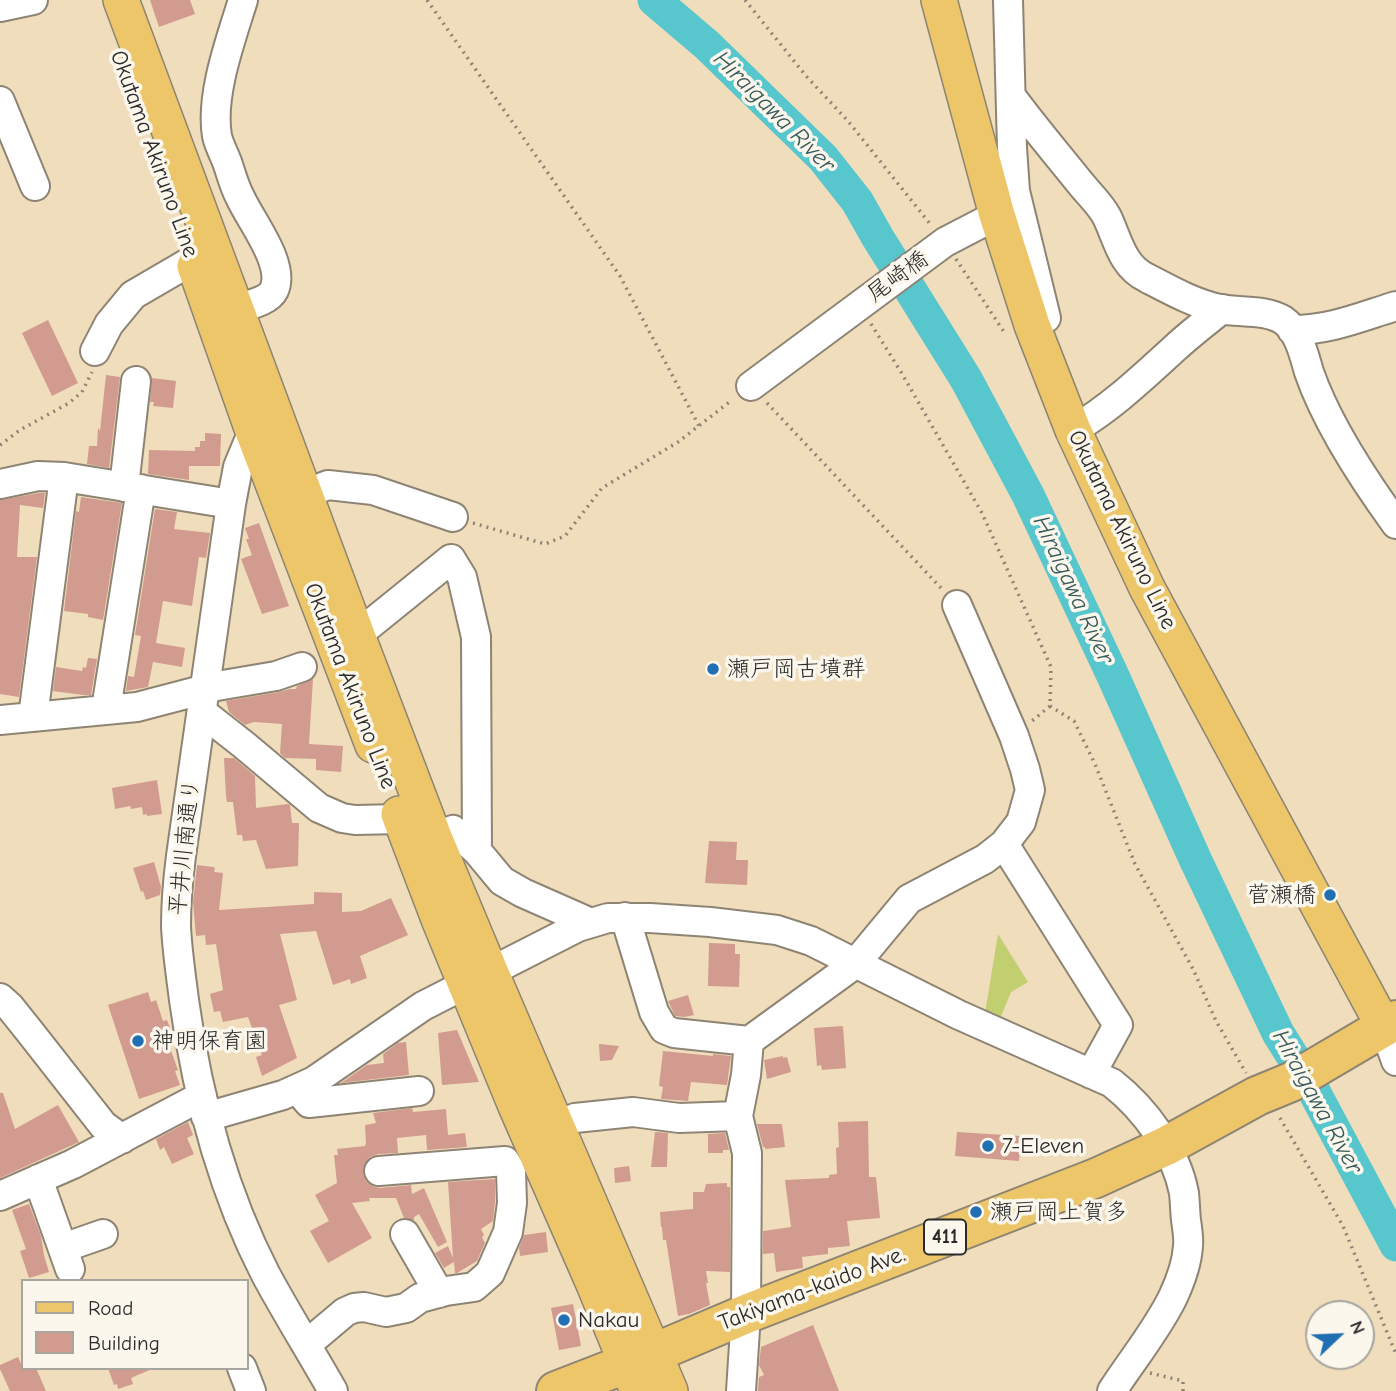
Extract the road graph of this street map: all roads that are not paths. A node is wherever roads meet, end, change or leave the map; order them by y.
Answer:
1 (33, 0) edge
2 (97, 0) edge
3 (121, 0) edge
4 (243, 0) edge
5 (939, 0) edge
6 (1008, 0) edge
7 (0, 7) edge
8 (1011, 96) junction
9 (0, 101) edge
10 (35, 186) dead end
11 (997, 215) junction
12 (193, 260) junction
13 (1396, 306) edge
14 (236, 309) junction
15 (1222, 309) junction
16 (1292, 330) junction
17 (95, 351) road end
18 (136, 381) dead end
19 (751, 386) road end
20 (265, 426) junction
21 (1073, 430) junction
22 (64, 477) junction
23 (0, 484) edge
24 (132, 488) junction
25 (305, 495) junction
26 (231, 503) junction
27 (453, 517) road end
28 (1396, 524) edge
29 (957, 605) road end
30 (357, 635) junction
31 (302, 667) dead end
32 (204, 700) junction
33 (106, 709) junction
34 (33, 716) junction
35 (0, 720) edge
36 (401, 819) junction
37 (434, 837) junction
38 (1004, 844) junction
39 (477, 851) junction
40 (625, 917) junction
41 (591, 923) junction
42 (855, 964) junction
43 (478, 978) junction
44 (0, 998) edge
45 (1385, 1037) edge
46 (749, 1041) junction
47 (1091, 1074) junction
48 (297, 1089) junction
49 (419, 1091) dead end
50 (204, 1106) junction
51 (738, 1116) junction
52 (556, 1126) junction
53 (122, 1139) junction
54 (1166, 1146) junction
55 (379, 1171) dead end
56 (38, 1180) junction
57 (0, 1196) edge
58 (103, 1234) dead end
59 (405, 1234) dead end
60 (439, 1293) junction
61 (746, 1314) junction
62 (307, 1344) junction
63 (639, 1369) edge
64 (243, 1370) edge
65 (251, 1391) edge
66 (333, 1391) edge
67 (556, 1391) edge
68 (670, 1391) edge
69 (741, 1391) edge
70 (1112, 1391) edge

1 - 7 street
2 - 12 main road, Okutama Akiruno Line
3 - 14 main road, Okutama Akiruno Line
4 - 14 street
5 - 11 main road, Okutama Akiruno Line
6 - 8 street
8 - 15 street
8 - 21 street
9 - 10 street
11 - 19 street, 尾崎橋
11 - 21 main road, Okutama Akiruno Line
12 - 17 street
12 - 20 main road, Okutama Akiruno Line
13 - 16 street
14 - 20 main road, Okutama Akiruno Line
15 - 16 street
15 - 21 street
16 - 28 street
18 - 24 street
20 - 25 main road, Okutama Akiruno Line
20 - 26 street, 平井川南通り
20 - 36 main road, Okutama Akiruno Line
21 - 45 main road, Okutama Akiruno Line
22 - 23 street
22 - 24 street
22 - 34 street
24 - 26 street
24 - 33 street
25 - 27 street
25 - 30 main road, Okutama Akiruno Line
26 - 32 street, 平井川南通り
29 - 38 street
30 - 37 main road, Okutama Akiruno Line
30 - 39 street
31 - 32 street
32 - 33 street
32 - 36 street
32 - 50 street, 平井川南通り
33 - 34 street
34 - 35 street
36 - 43 main road, Okutama Akiruno Line
37 - 39 street
37 - 43 main road, Okutama Akiruno Line
38 - 42 street
38 - 47 street
39 - 41 street
40 - 41 street
40 - 42 street
40 - 46 street
41 - 43 street
42 - 46 street
42 - 47 street
43 - 48 street
43 - 52 main road, Okutama Akiruno Line
43 - 63 main road, Okutama Akiruno Line
44 - 53 street
45 - 54 highway, Takiyama-kaido Ave. / 411
46 - 51 street
47 - 54 street
48 - 49 street
48 - 50 street
50 - 53 street
50 - 62 street, 平井川南通り
51 - 52 street
51 - 61 street
52 - 63 main road, Okutama Akiruno Line
53 - 56 street
54 - 61 highway, Takiyama-kaido Ave. / 411
54 - 70 street
55 - 60 street
56 - 57 street
56 - 58 street
59 - 60 street
60 - 62 street
61 - 63 highway, Takiyama-kaido Ave. / 411
61 - 69 street
62 - 66 street, 平井川南通り
63 - 67 highway, Takiyama-kaido Ave. / 411
63 - 68 main road
64 - 65 street

